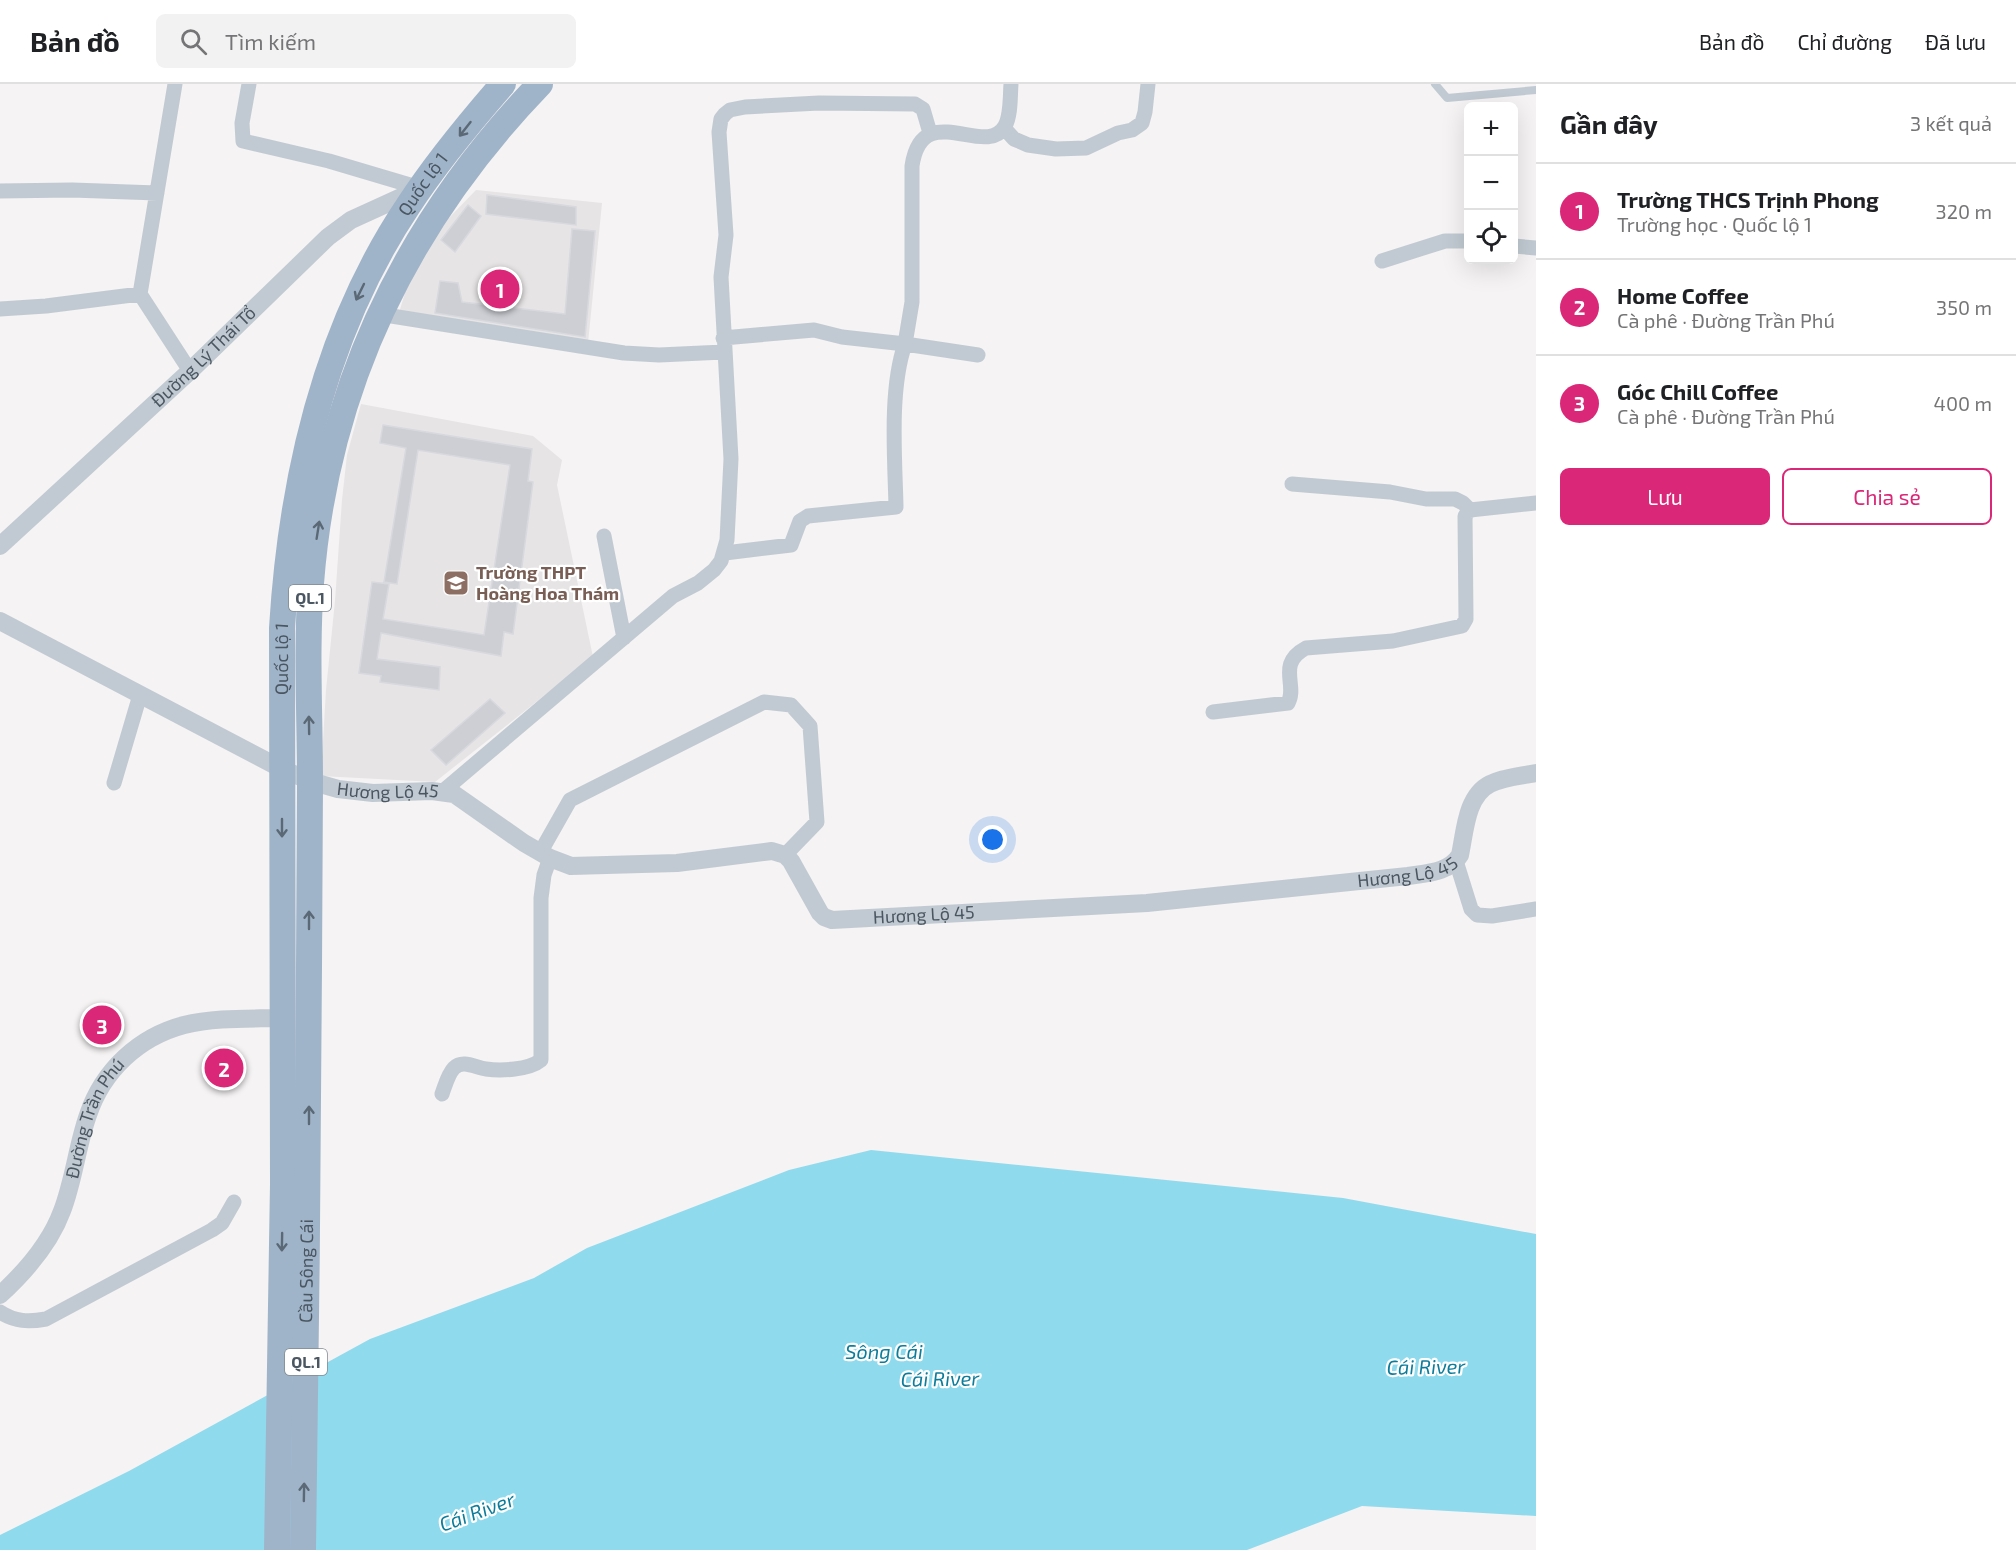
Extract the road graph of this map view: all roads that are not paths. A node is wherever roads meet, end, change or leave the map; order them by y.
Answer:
1 (175, 84) edge
2 (249, 84) edge
3 (503, 84) edge
4 (540, 84) edge
5 (1011, 84) edge
6 (1148, 84) edge
7 (1435, 84) edge
8 (1536, 90) edge
9 (1004, 128) junction
10 (930, 134) junction
11 (420, 188) junction
12 (0, 191) edge
13 (157, 193) junction
14 (1464, 241) edge
15 (1518, 246) edge
16 (1536, 248) edge
17 (1382, 261) dead end
18 (140, 294) junction
19 (0, 309) edge
20 (379, 314) junction
21 (905, 344) junction
22 (724, 345) junction
23 (978, 355) dead end
24 (190, 371) junction
25 (1292, 484) dead end
26 (1536, 503) edge
27 (1470, 510) junction
28 (604, 536) dead end
29 (0, 546) edge
30 (725, 553) junction
31 (0, 621) edge
32 (624, 638) junction
33 (140, 695) junction
34 (1213, 712) dead end
35 (282, 769) junction
36 (1536, 773) edge
37 (310, 781) junction
38 (114, 783) dead end
39 (442, 792) junction
40 (545, 855) junction
41 (785, 855) junction
42 (1456, 861) junction
43 (1536, 909) edge
44 (284, 1018) junction
45 (442, 1094) dead end
46 (309, 1173) joint
47 (283, 1184) joint
48 (234, 1202) dead end
49 (0, 1295) edge
50 (0, 1312) edge
51 (277, 1550) edge
52 (303, 1550) edge

1 - 13 street
2 - 11 street
3 -> 11 highway, Quốc lộ 1 / QL.1
4 - 20 highway, Quốc lộ 1 / QL.1
5 - 9 street
6 - 9 street
7 - 8 lane
9 - 10 street
10 - 21 street
10 - 22 street
11 - 24 street, Đường Lý Thái Tổ
11 -> 35 highway, Quốc lộ 1 / QL.1
12 - 13 street
13 - 18 street
14 - 17 street
15 - 16 street
18 - 19 street
18 - 24 street
20 - 22 street
37 -> 20 highway, Quốc lộ 1 / QL.1
21 - 22 street
21 - 23 street
21 - 30 street
22 - 30 street
24 - 29 street, Đường Lý Thái Tổ
25 - 27 street
26 - 27 street
27 - 34 street
28 - 32 street
30 - 32 street
31 - 33 street, Hương Lộ 45
32 - 39 street
33 - 35 street, Hương Lộ 45
33 - 38 street
35 - 37 street, Hương Lộ 45
35 -> 44 highway, Quốc lộ 1 / QL.1
36 - 42 street, Hương Lộ 45
37 - 39 street, Hương Lộ 45
46 -> 37 highway, Quốc lộ 1 / QL.1
39 - 40 street, Hương Lộ 45
40 - 41 street, Hương Lộ 45
40 - 41 street
40 - 45 street
41 - 42 street, Hương Lộ 45
42 - 43 street
44 - 47 highway, Quốc lộ 1 / QL.1
44 - 49 street, Đường Trần Phú
52 -> 46 highway, Cầu Sông Cái / QL.1
47 -> 51 highway, Cầu Sông Cái / QL.1
48 - 50 street

